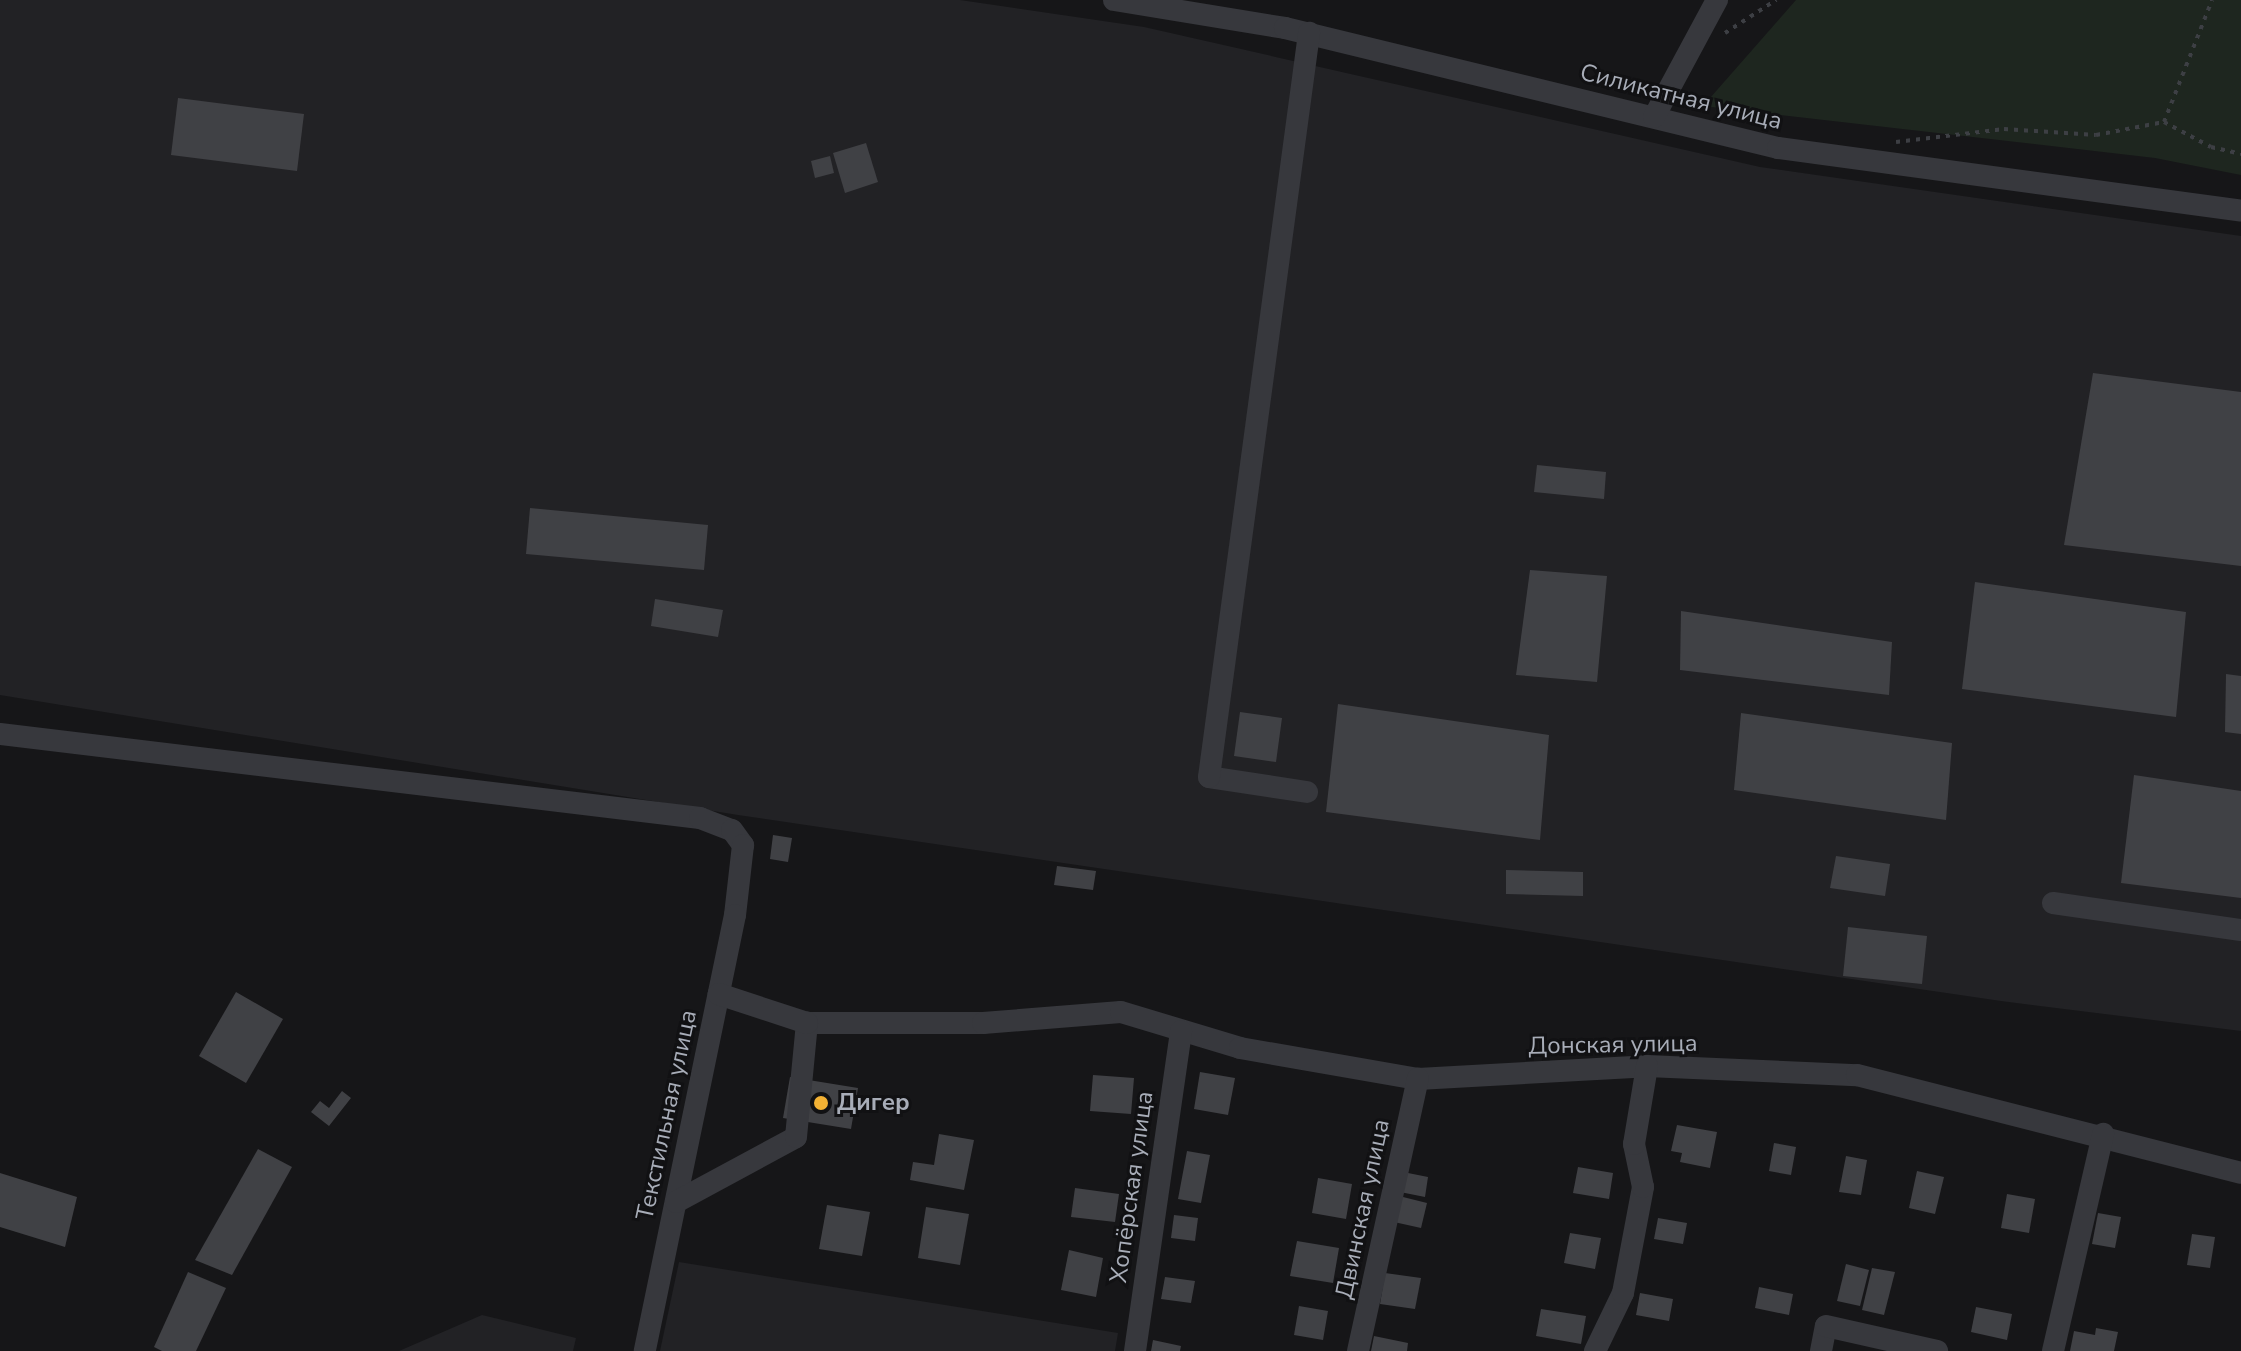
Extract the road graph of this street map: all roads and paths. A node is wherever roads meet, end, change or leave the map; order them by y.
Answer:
1 (1114, 0) edge
2 (1717, 0) edge
3 (1776, 0) edge
4 (2212, 0) edge
5 (1309, 33) junction
6 (1688, 54) junction
7 (1654, 117) junction
8 (2164, 122) junction
9 (2241, 154) edge
10 (1857, 159) junction
11 (2241, 211) edge
12 (0, 734) edge
13 (1307, 792) dead end
14 (2053, 903) dead end
15 (2241, 930) edge
16 (719, 994) junction
17 (807, 1023) junction
18 (1181, 1031) junction
19 (1647, 1066) junction
20 (1418, 1079) junction
21 (2103, 1134) junction
22 (2241, 1173) edge
23 (676, 1202) junction
24 (645, 1351) edge
25 (1135, 1351) edge
26 (1358, 1351) edge
27 (1595, 1351) edge
28 (1821, 1351) edge
29 (1937, 1351) edge
30 (2053, 1351) edge

1 - 5 street, Силикатная улица
2 - 6 street
3 - 6 path
4 - 8 path
5 - 7 street, Силикатная улица
5 - 13 street
6 - 7 street
7 - 10 street, Силикатная улица
8 - 9 path
8 - 10 path
10 - 11 street, Силикатная улица
12 - 16 street, Текстильная улица
14 - 15 street
16 - 17 street, Донская улица
16 - 23 street, Текстильная улица
17 - 18 street, Донская улица
17 - 23 street
18 - 20 street, Донская улица
18 - 25 street, Хопёрская улица
19 - 20 street, Донская улица
19 - 21 street, Донская улица
19 - 27 street
20 - 26 street, Двинская улица
21 - 22 street, Донская улица
21 - 30 street
23 - 24 street, Текстильная улица
28 - 29 street

